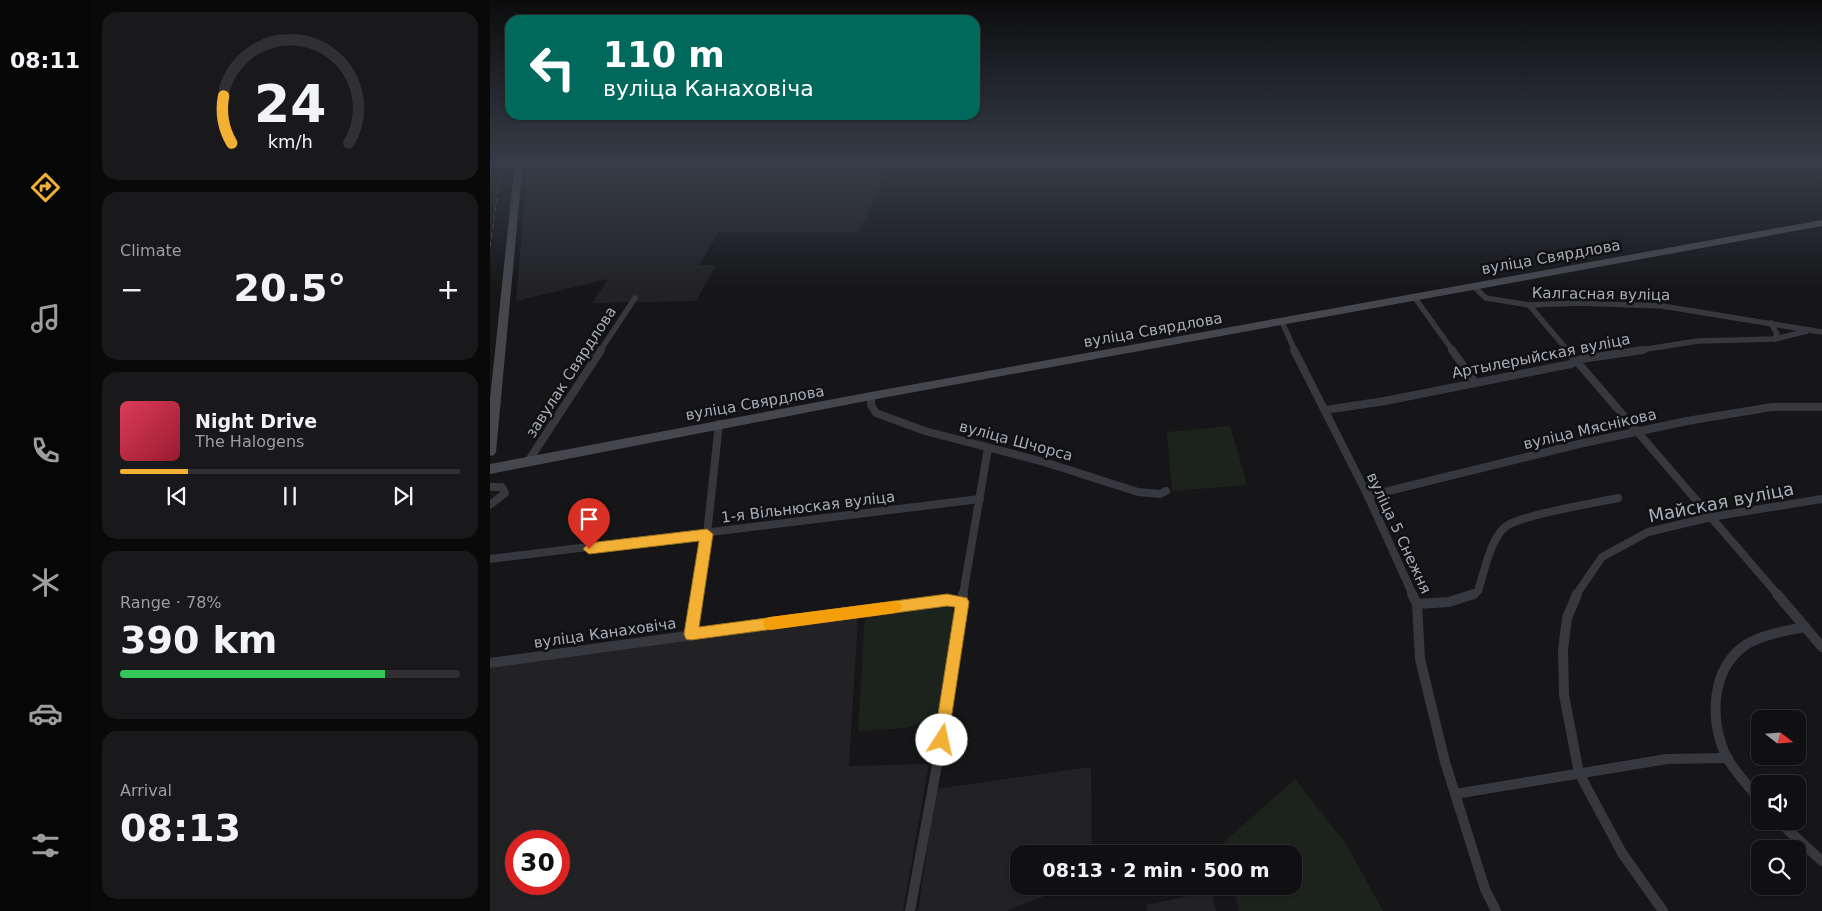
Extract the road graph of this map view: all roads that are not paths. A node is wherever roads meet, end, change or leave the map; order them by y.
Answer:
1 (515, 204) edge
2 (1822, 223) edge
3 (1473, 286) junction
4 (635, 298) dead end
5 (1415, 298) junction
6 (1529, 305) junction
7 (1282, 322) junction
8 (1771, 323) junction
9 (1811, 330) junction
10 (1822, 332) edge
11 (1775, 339) junction
12 (1576, 362) junction
13 (1475, 382) junction
14 (871, 396) junction
15 (1822, 407) edge
16 (1325, 410) junction
17 (719, 424) junction
18 (1636, 432) junction
19 (988, 448) junction
20 (490, 452) edge
21 (529, 460) junction
22 (490, 469) edge
23 (490, 487) edge
24 (1166, 491) dead end
25 (1368, 496) junction
26 (1618, 498) dead end
27 (980, 499) junction
28 (1822, 499) edge
29 (490, 505) edge
30 (1711, 517) junction
31 (707, 534) junction
32 (490, 559) edge
33 (962, 602) junction
34 (1417, 604) junction
35 (1805, 627) junction
36 (691, 634) junction
37 (1822, 647) edge
38 (490, 663) edge
39 (1728, 758) junction
40 (1580, 773) junction
41 (1751, 788) edge
42 (1455, 794) junction
43 (1788, 830) edge
44 (1822, 861) edge
45 (910, 911) edge
46 (1496, 911) edge
47 (1663, 911) edge

1 - 20 main road
2 - 3 main road, вуліца Свярдлова
3 - 5 main road, вуліца Свярдлова
3 - 6 street, Калгасная вуліца
4 - 21 street, завулак Свярдлова
5 - 7 main road, вуліца Свярдлова
5 - 13 street
6 - 8 street, Калгасная вуліца
6 - 12 street
7 - 14 main road, вуліца Свярдлова
7 - 16 street, вуліца 5 Снежня
8 - 9 street, Калгасная вуліца
8 - 11 street
9 - 10 street, Калгасная вуліца
9 - 11 street, Артылерыйская вуліца
11 - 12 street, Артылерыйская вуліца
12 - 13 street, Артылерыйская вуліца
12 - 18 street
13 - 16 street, Артылерыйская вуліца
14 - 17 main road, вуліца Свярдлова
14 - 19 street, вуліца Шчорса
15 - 18 street, вуліца Мяснікова
16 - 25 street, вуліца 5 Снежня
17 - 21 main road, вуліца Свярдлова
17 - 31 street
18 - 25 street, вуліца Мяснікова
18 - 30 street
19 - 24 street, вуліца Шчорса
19 - 27 street
21 - 22 main road, вуліца Свярдлова
23 - 29 street
25 - 34 street, вуліца 5 Снежня
26 - 34 street
27 - 31 street, 1-я Вільнюская вуліца
27 - 33 street
28 - 30 street, Майская вуліца
30 - 35 street
30 - 40 street, Майская вуліца
31 - 32 street, 1-я Вільнюская вуліца
31 - 36 street
33 - 36 street, вуліца Канаховіча
33 - 45 street
34 - 42 street, вуліца 5 Снежня
35 - 37 street
35 - 39 street
36 - 38 street, вуліца Канаховіча
39 - 40 street
39 - 41 street
40 - 42 street
40 - 47 street, Майская вуліца
42 - 46 street, вуліца 5 Снежня
43 - 44 street

